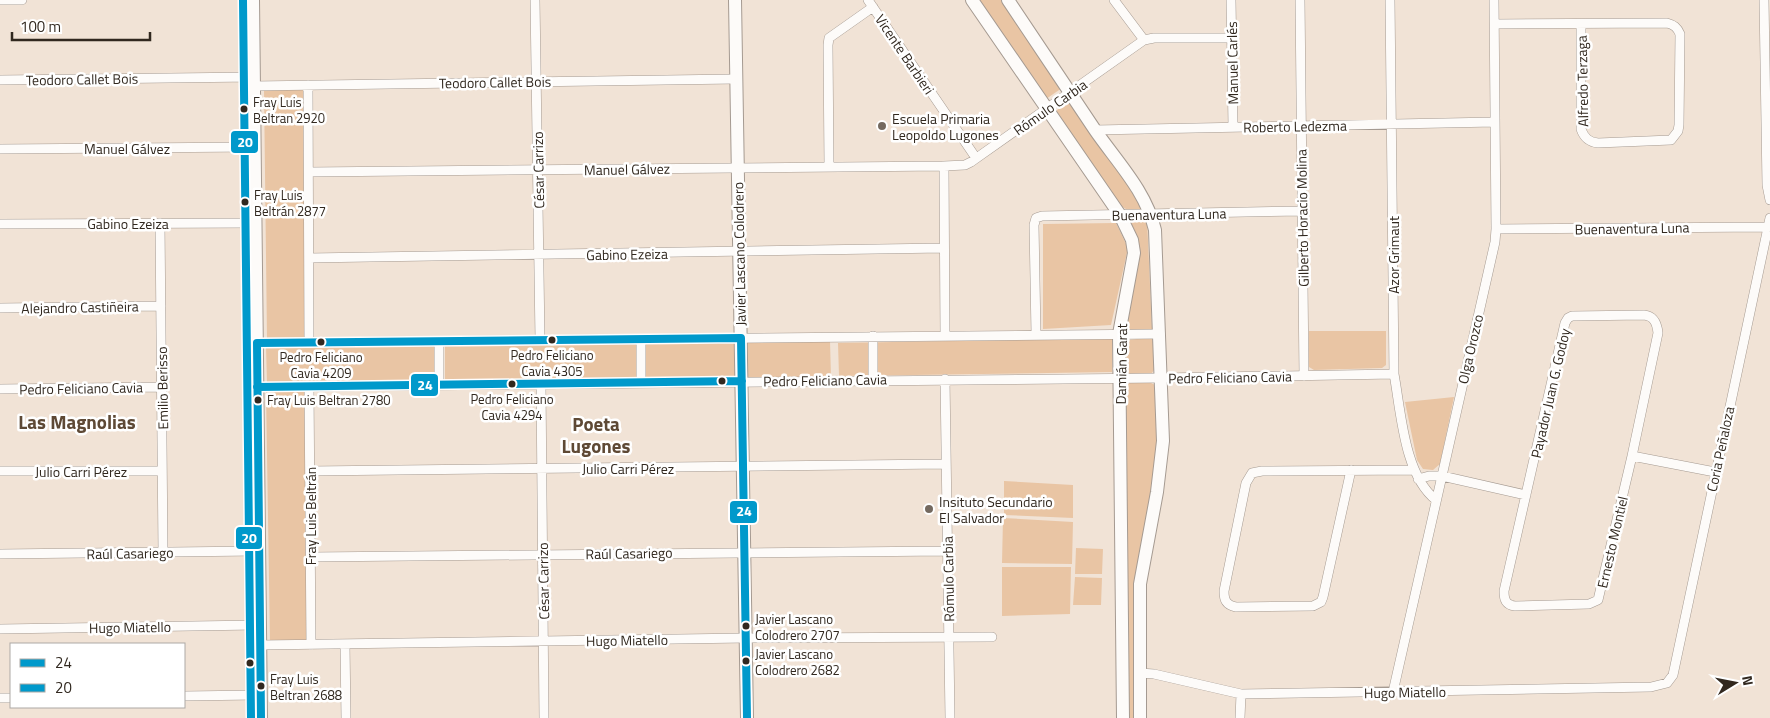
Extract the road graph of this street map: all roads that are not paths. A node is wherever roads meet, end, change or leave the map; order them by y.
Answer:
1 (0, 0) edge
2 (22, 0) edge
3 (253, 0) edge
4 (535, 0) edge
5 (735, 0) edge
6 (972, 0) edge
7 (1008, 0) edge
8 (1114, 0) edge
9 (1232, 0) edge
10 (1300, 0) edge
11 (1390, 0) edge
12 (1494, 0) edge
13 (1764, 0) edge
14 (870, 3) edge
15 (1495, 24) junction
16 (1581, 24) junction
17 (1232, 38) junction
18 (1144, 40) junction
19 (736, 78) junction
20 (0, 80) edge
21 (254, 81) junction
22 (537, 81) junction
23 (308, 85) junction
24 (1071, 92) junction
25 (1047, 109) junction
26 (1495, 122) junction
27 (1392, 124) junction
28 (1301, 126) junction
29 (1233, 127) junction
30 (1095, 130) junction
31 (255, 147) junction
32 (0, 149) edge
33 (976, 158) junction
34 (944, 166) junction
35 (829, 167) junction
36 (738, 168) junction
37 (538, 170) junction
38 (308, 172) junction
39 (1770, 200) edge
40 (1302, 211) junction
41 (1120, 215) junction
42 (1152, 215) junction
43 (1769, 222) edge
44 (160, 223) junction
45 (256, 223) junction
46 (0, 224) edge
47 (1496, 229) junction
48 (944, 248) junction
49 (739, 252) junction
50 (539, 255) junction
51 (309, 258) junction
52 (161, 306) junction
53 (0, 308) edge
54 (1036, 334) junction
55 (1119, 334) junction
56 (1160, 334) junction
57 (945, 335) junction
58 (873, 336) junction
59 (741, 338) junction
60 (641, 339) junction
61 (540, 340) junction
62 (439, 341) junction
63 (257, 343) junction
64 (309, 343) junction
65 (1394, 374) junction
66 (1304, 376) junction
67 (1120, 378) junction
68 (1161, 378) junction
69 (945, 379) junction
70 (873, 380) junction
71 (742, 381) junction
72 (641, 383) junction
73 (541, 384) junction
74 (439, 385) junction
75 (309, 386) junction
76 (162, 387) junction
77 (257, 387) junction
78 (0, 389) edge
79 (1632, 456) junction
80 (946, 464) junction
81 (744, 468) junction
82 (542, 469) junction
83 (1351, 470) junction
84 (1414, 470) junction
85 (0, 471) edge
86 (162, 471) junction
87 (310, 472) junction
88 (1715, 472) junction
89 (1442, 476) junction
90 (1418, 478) junction
91 (1526, 495) junction
92 (1436, 500) junction
93 (947, 550) junction
94 (259, 551) junction
95 (163, 552) junction
96 (745, 552) junction
97 (0, 554) edge
98 (542, 554) junction
99 (311, 557) junction
100 (260, 625) junction
101 (0, 629) edge
102 (1122, 630) junction
103 (1140, 630) junction
104 (948, 637) junction
105 (992, 637) dead end
106 (746, 638) junction
107 (543, 641) junction
108 (311, 644) junction
109 (345, 644) junction
110 (261, 645) junction
111 (1140, 673) junction
112 (1670, 681) joint
113 (1393, 692) junction
114 (1241, 694) junction
115 (261, 695) junction
116 (185, 696) edge
117 (261, 718) edge
118 (346, 718) edge
119 (544, 718) edge
120 (747, 718) edge
121 (950, 718) edge
122 (1123, 718) edge
123 (1140, 718) edge
124 (1240, 718) edge

1 - 2 street
3 - 21 main road
4 - 22 street, César Carrizo
5 - 19 main road, Javier Lascano Colodrero
6 - 25 main road, Damián Garat
7 - 24 main road
8 - 18 street
9 - 17 street, Manuel Carlés
10 - 28 street, Gilberto Horacio Molina
11 - 27 street, Azor Grimaut
12 - 15 street, Olga Orozco
13 - 39 street
14 - 33 street, Vicente Barbieri
14 - 35 street
15 - 16 street, Alfredo Terzaga
15 - 26 street, Olga Orozco
16 - 16 street, Alfredo Terzaga
17 - 18 street
17 - 29 street, Manuel Carlés
18 - 24 street, Rómulo Carbia
19 - 22 street, Teodoro Callet Bois
19 - 36 main road, Javier Lascano Colodrero
20 - 21 street, Teodoro Callet Bois
21 - 23 street, Teodoro Callet Bois
21 - 31 main road
22 - 23 street, Teodoro Callet Bois
22 - 37 street, César Carrizo
23 - 38 street
24 - 25 street, Rómulo Carbia
24 - 30 main road
25 - 33 street, Rómulo Carbia
25 - 41 main road, Damián Garat
26 - 27 street, Roberto Ledezma
26 - 47 street, Olga Orozco
27 - 28 street, Roberto Ledezma
27 - 65 street, Azor Grimaut
28 - 29 street, Roberto Ledezma
28 - 40 street, Gilberto Horacio Molina
29 - 30 street, Roberto Ledezma
30 - 42 main road
31 - 32 street, Manuel Gálvez
31 - 45 main road
33 - 34 street, Rómulo Carbia
34 - 35 street, Manuel Gálvez
34 - 48 street
35 - 36 street, Manuel Gálvez
36 - 37 street, Manuel Gálvez
36 - 49 main road, Javier Lascano Colodrero
37 - 38 street, Manuel Gálvez
37 - 50 street, César Carrizo
38 - 51 street
40 - 42 street, Buenaventura Luna
40 - 66 street, Gilberto Horacio Molina
41 - 42 street, Buenaventura Luna
41 - 54 street, Buenaventura Luna
41 - 55 main road, Damián Garat
42 - 56 main road
43 - 47 street, Buenaventura Luna
43 - 88 street, Coria Peñaloza
44 - 45 street, Gabino Ezeiza
44 - 46 street, Gabino Ezeiza
44 - 52 street, Emilio Berisso
45 - 63 main road
47 - 89 street, Olga Orozco
48 - 49 street, Gabino Ezeiza
48 - 57 street
49 - 50 street, Gabino Ezeiza
49 - 59 main road, Javier Lascano Colodrero
50 - 51 street, Gabino Ezeiza
50 - 61 street, César Carrizo
51 - 64 street
52 - 53 street, Alejandro Castiñeira
52 - 76 street, Emilio Berisso
54 - 55 street
54 - 57 street
55 - 56 street
55 - 67 main road, Damián Garat
56 - 68 main road
57 - 58 street
58 - 59 street
58 - 70 street
59 - 60 street
59 - 71 main road, Javier Lascano Colodrero
60 - 61 street
60 - 72 street
61 - 62 street
62 - 64 street
62 - 74 street
63 - 64 street
63 - 77 main road
65 - 66 street, Pedro Feliciano Cavia
65 - 84 street, Azor Grimaut
66 - 68 street, Pedro Feliciano Cavia
67 - 68 street, Pedro Feliciano Cavia
67 - 69 street, Pedro Feliciano Cavia
67 - 102 main road, Damián Garat
68 - 103 main road
69 - 70 street, Pedro Feliciano Cavia
69 - 80 street, Rómulo Carbia
70 - 71 street, Pedro Feliciano Cavia
71 - 72 street, Pedro Feliciano Cavia
71 - 81 main road, Javier Lascano Colodrero
72 - 73 street, Pedro Feliciano Cavia
73 - 74 street, Pedro Feliciano Cavia
73 - 82 street, César Carrizo
74 - 75 street, Pedro Feliciano Cavia
75 - 77 street, Pedro Feliciano Cavia
75 - 87 street, Fray Luis Beltrán
76 - 78 street, Pedro Feliciano Cavia
76 - 86 street, Emilio Berisso
77 - 94 main road
79 - 88 street
79 - 91 street, Ernesto Montiel
79 - 91 street, Payador Juan G. Godoy
80 - 81 street, Julio Carri Pérez
80 - 93 street, Rómulo Carbia
81 - 82 street, Julio Carri Pérez
81 - 96 main road, Javier Lascano Colodrero
82 - 87 street, Julio Carri Pérez
82 - 98 street, César Carrizo
83 - 83 street
83 - 84 street
84 - 90 street, Azor Grimaut
85 - 86 street, Julio Carri Pérez
86 - 95 street, Emilio Berisso
87 - 99 street, Fray Luis Beltrán
88 - 112 street, Coria Peñaloza
89 - 90 street
89 - 91 street
89 - 92 street, Olga Orozco
90 - 92 street, Azor Grimaut
92 - 113 street, Olga Orozco
93 - 96 street, Raúl Casariego
93 - 104 street, Rómulo Carbia
94 - 95 street, Raúl Casariego
94 - 100 main road
95 - 97 street, Raúl Casariego
96 - 98 street, Raúl Casariego
96 - 106 main road, Javier Lascano Colodrero
98 - 99 street, Raúl Casariego
98 - 107 street, César Carrizo
99 - 108 street, Fray Luis Beltrán
100 - 101 street, Hugo Miatello
100 - 110 main road
102 - 103 street
102 - 122 main road, Damián Garat
103 - 111 main road
104 - 105 street, Hugo Miatello
104 - 106 street, Hugo Miatello
104 - 121 street, Rómulo Carbia
106 - 107 street, Hugo Miatello
106 - 120 main road, Javier Lascano Colodrero
107 - 109 street, Hugo Miatello
107 - 119 street, César Carrizo
108 - 109 street, Hugo Miatello
108 - 110 street, Hugo Miatello
109 - 118 street
110 - 115 main road
111 - 114 street, Hugo Miatello
111 - 123 main road
112 - 113 street, Hugo Miatello
113 - 114 street, Hugo Miatello
114 - 124 street
115 - 116 street
115 - 117 main road

